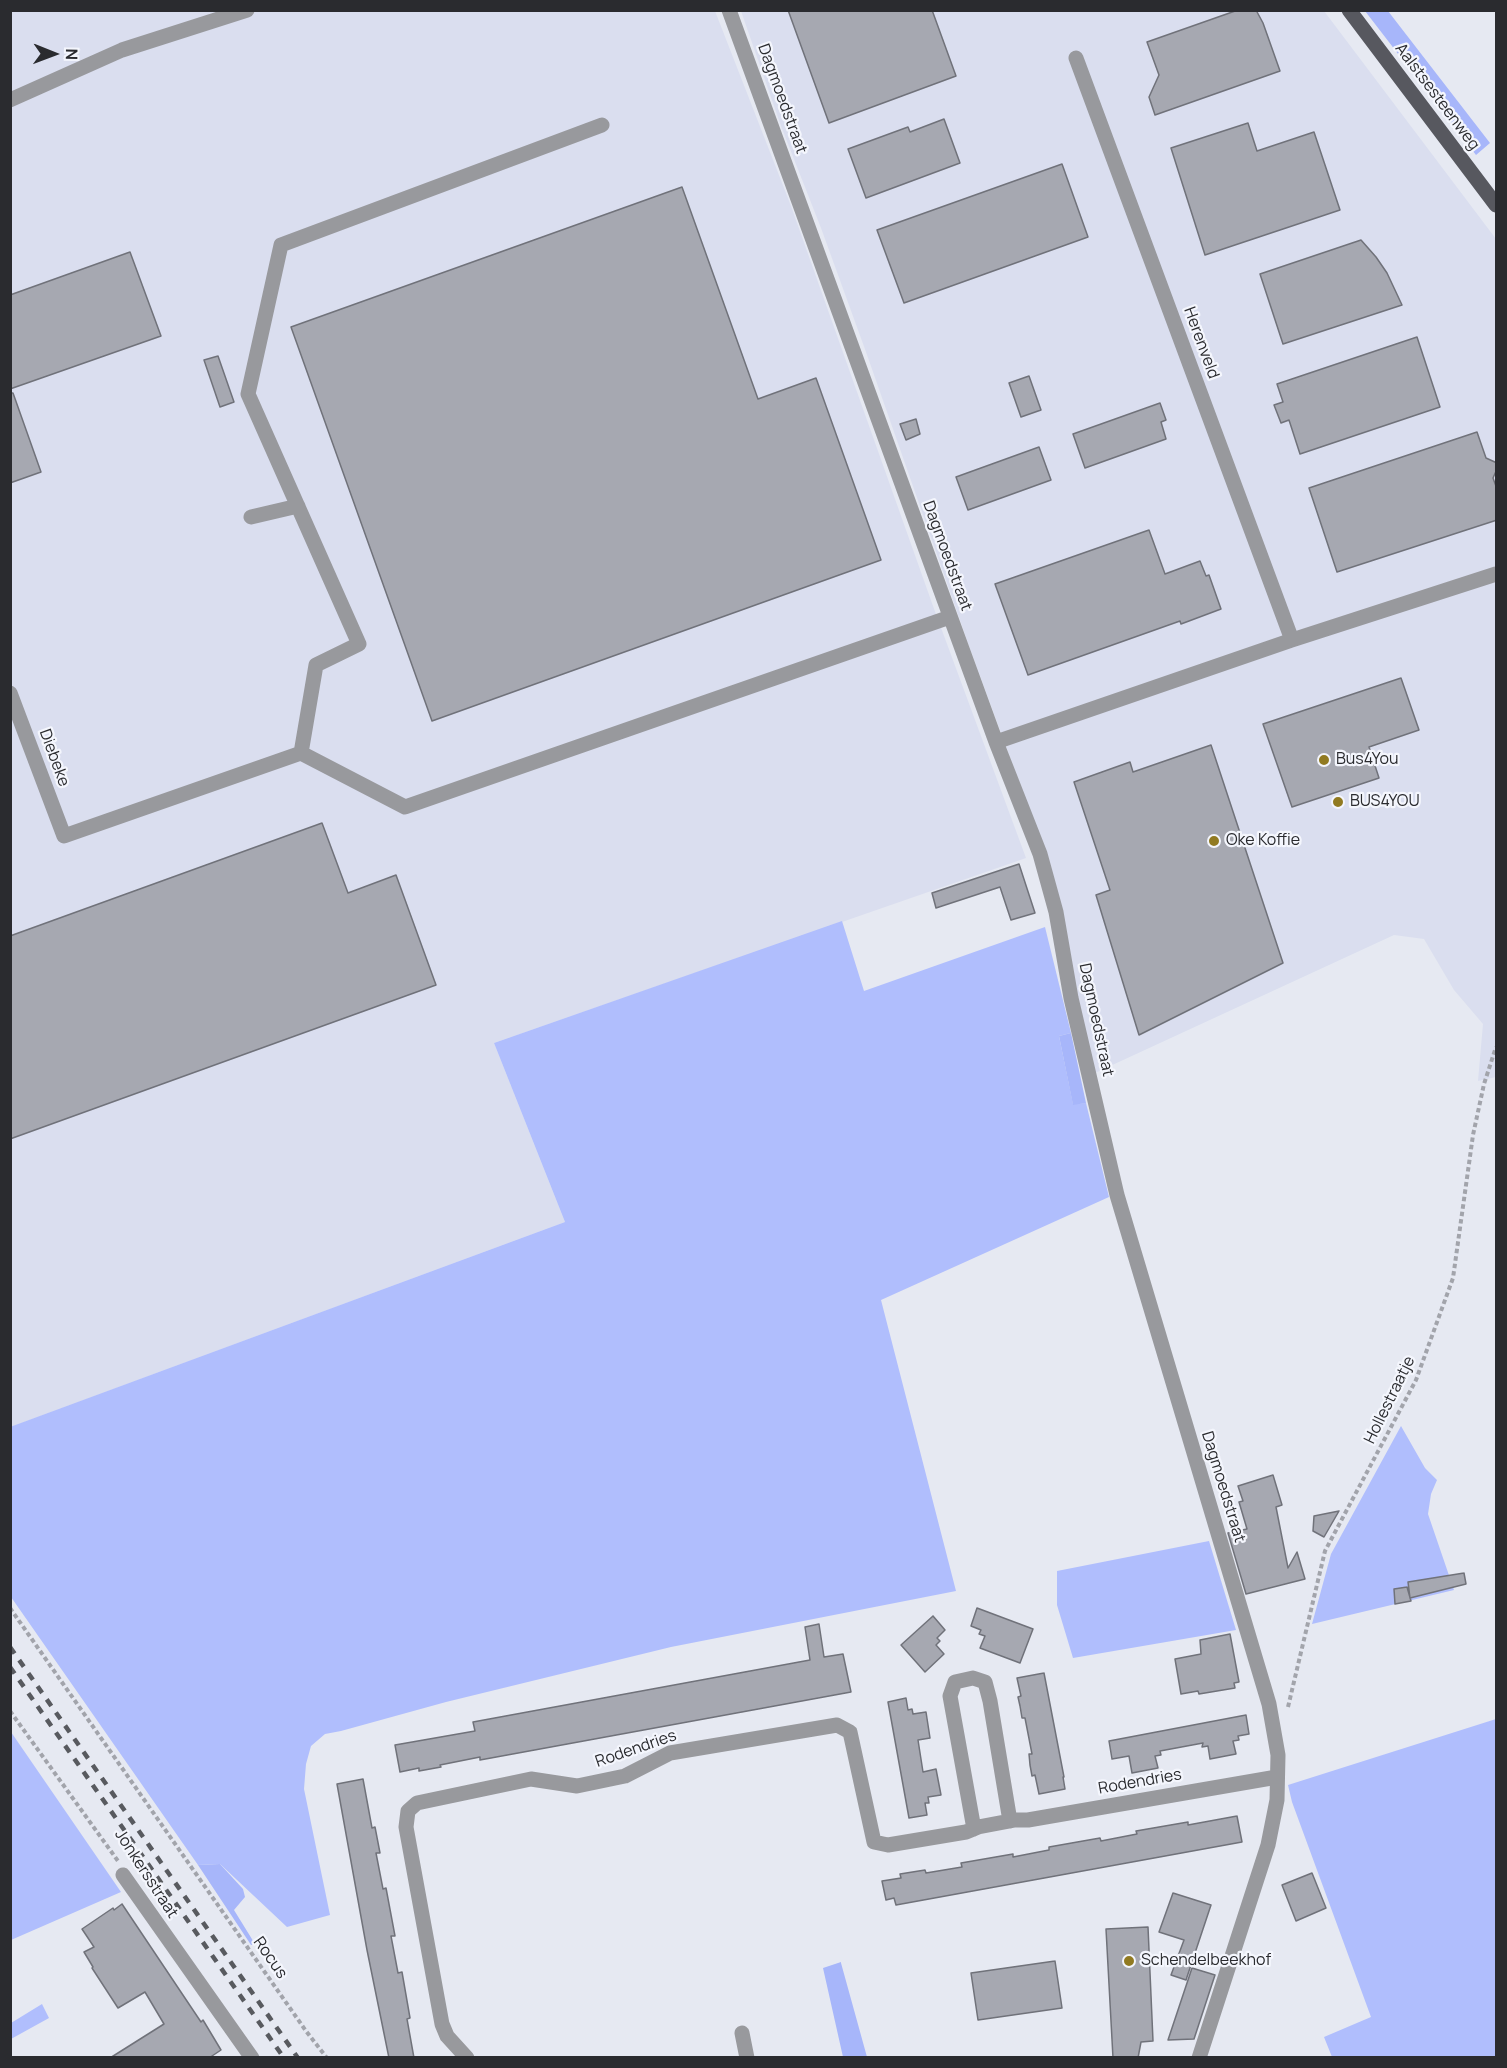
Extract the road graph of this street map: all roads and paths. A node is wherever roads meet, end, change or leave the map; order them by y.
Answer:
1 (247, 10) edge
2 (729, 10) edge
3 (1349, 10) edge
4 (1076, 58) dead end
5 (10, 100) edge
6 (602, 125) dead end
7 (1497, 205) edge
8 (298, 506) junction
9 (251, 517) dead end
10 (1497, 574) edge
11 (950, 617) junction
12 (1292, 640) junction
13 (10, 693) edge
14 (996, 742) junction
15 (301, 753) junction
16 (1497, 1047) edge
17 (10, 1608) edge
18 (1287, 1710) dead end
19 (10, 1711) edge
20 (1276, 1777) junction
21 (1010, 1821) junction
22 (974, 1829) junction
23 (123, 1875) joint
24 (742, 2033) dead end
25 (252, 2058) edge
26 (327, 2058) edge
27 (467, 2058) edge
28 (747, 2058) edge
29 (1199, 2058) edge

1 - 5 street
2 - 11 street, Dagmoedstraat
3 - 7 main road, Aalstsesteenweg
4 - 12 street, Herenveld
6 - 8 street
8 - 9 street
8 - 15 street
10 - 12 street
11 - 14 street, Dagmoedstraat
11 - 15 street
12 - 14 street
13 - 15 street, Diebeke
14 - 20 street, Dagmoedstraat
16 - 18 path, Hollestraatje
17 - 26 path, Rocus
19 - 23 path, Jonkersstraat
20 - 21 street, Rodendries
20 - 29 street, Dagmoedstraat
21 - 22 street, Rodendries
21 - 22 street
22 - 27 street, Rodendries
23 - 25 street, Jonkersstraat
24 - 28 street

